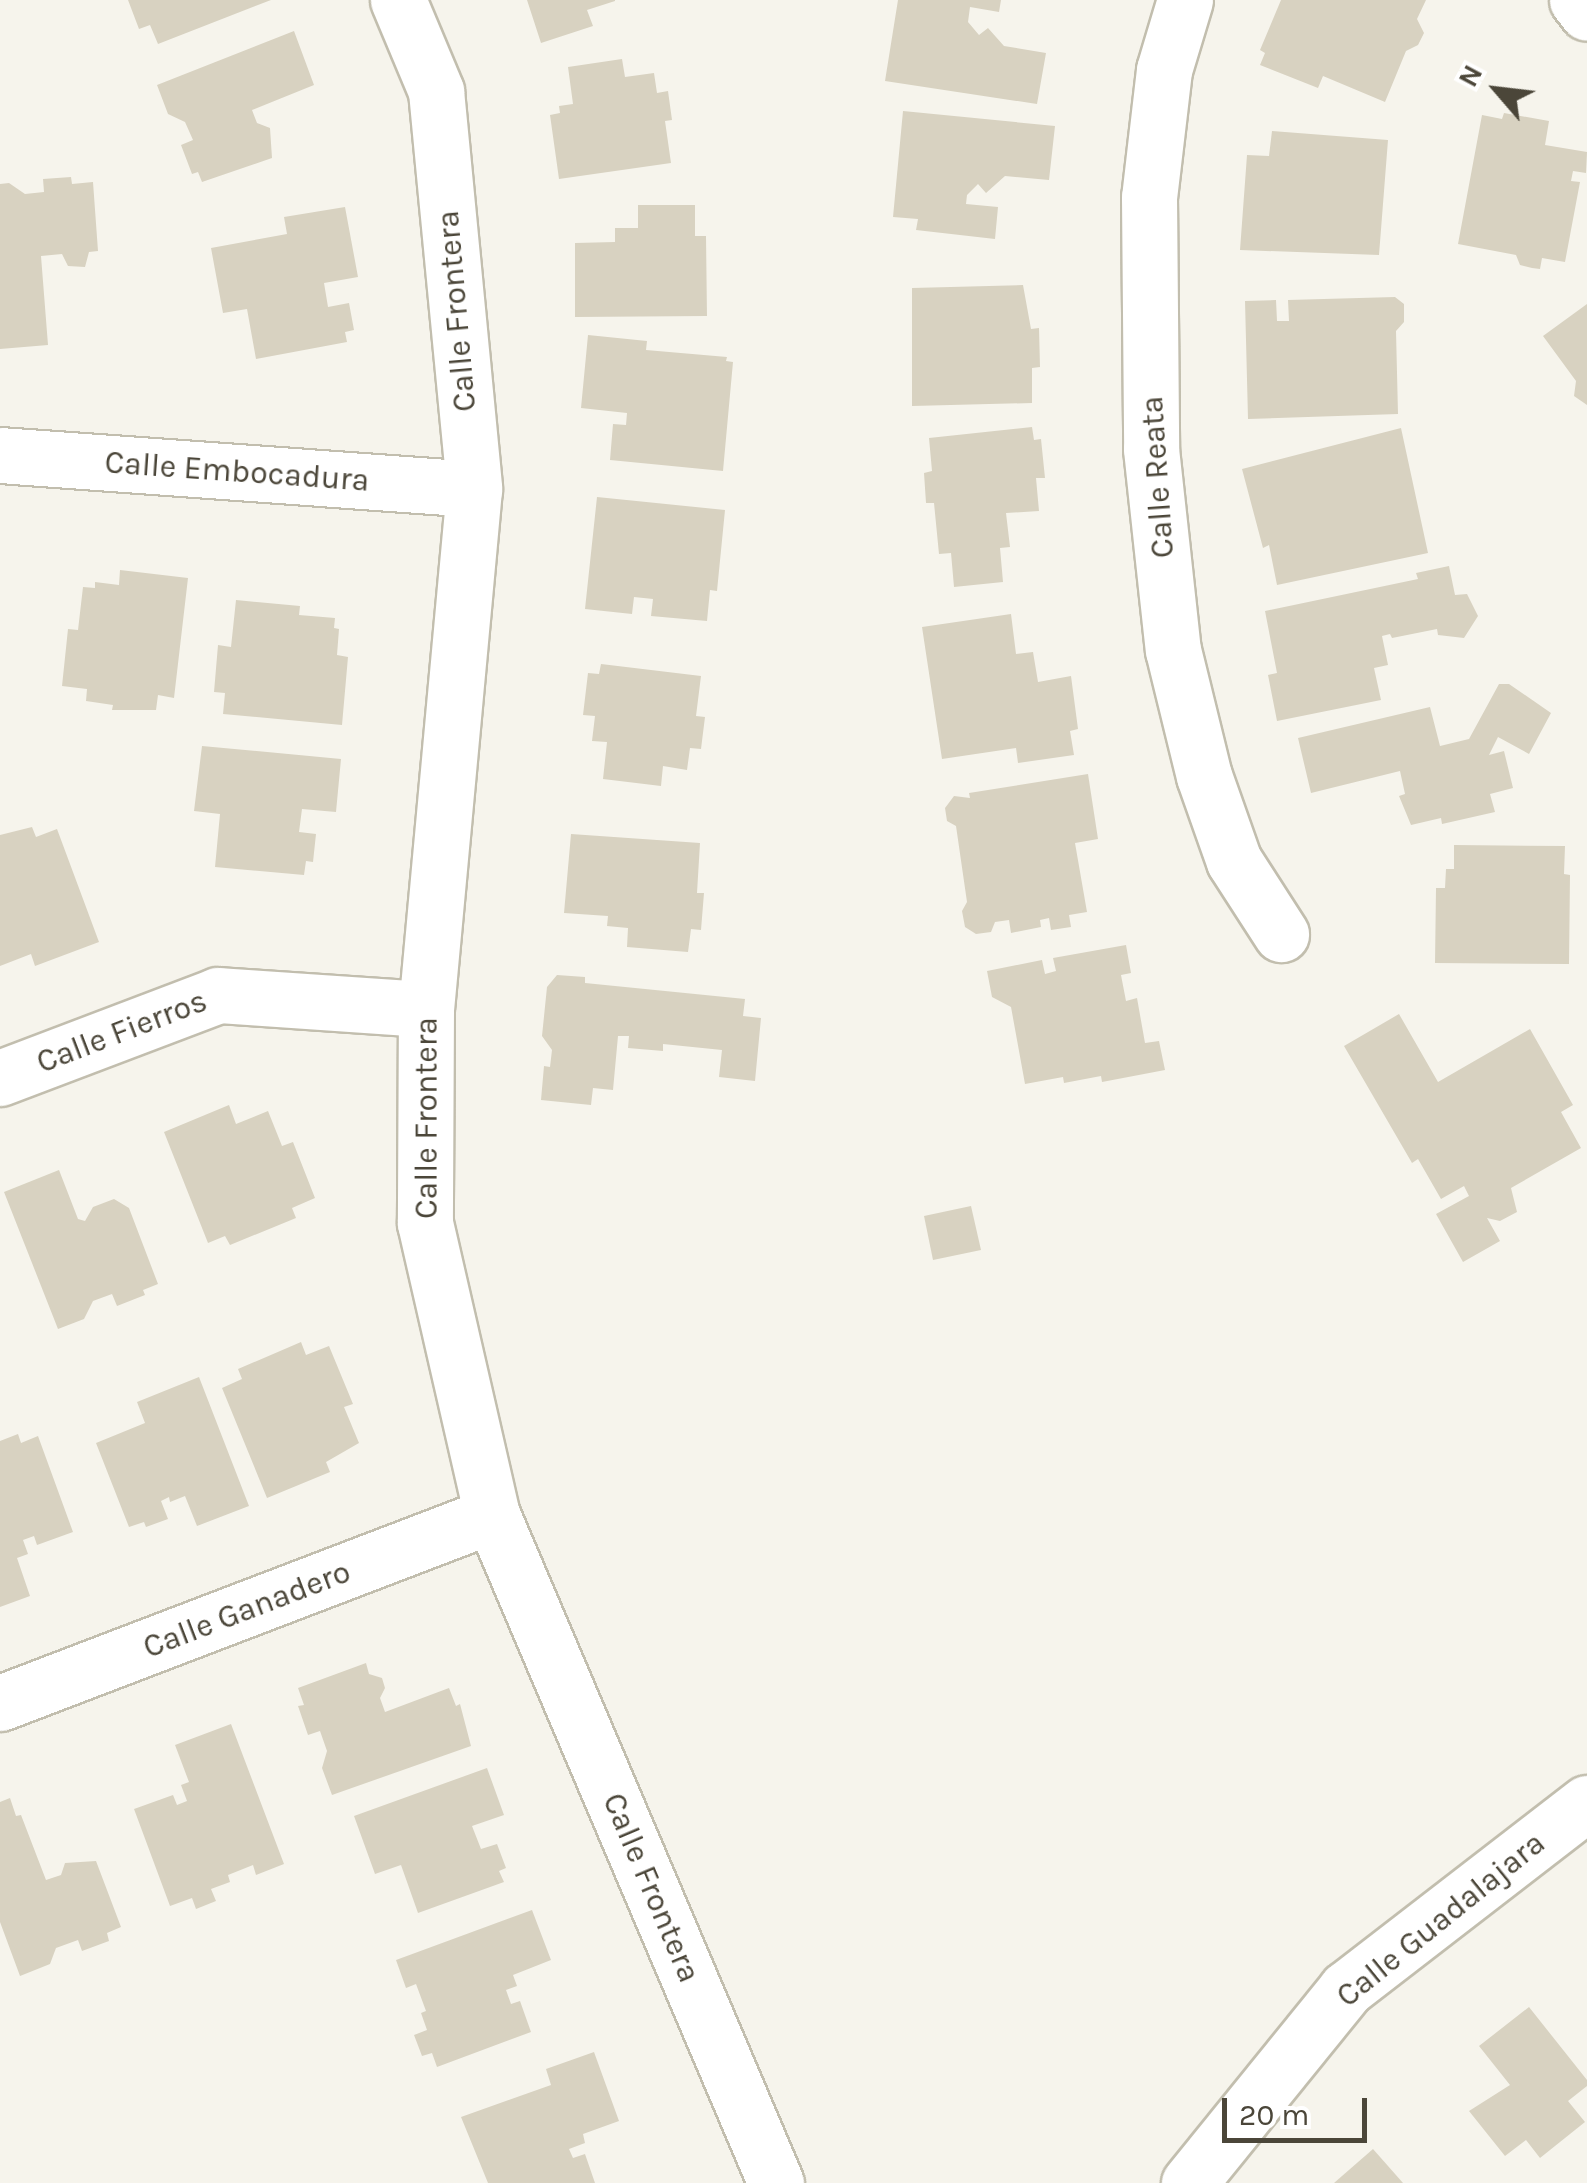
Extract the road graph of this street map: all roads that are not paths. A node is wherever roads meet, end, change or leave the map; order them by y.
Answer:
1 (398, 0) edge
2 (1185, 0) edge
3 (1577, 0) edge
4 (1587, 13) edge
5 (0, 455) edge
6 (474, 490) junction
7 (1281, 934) dead end
8 (426, 1008) junction
9 (0, 1078) edge
10 (492, 1515) junction
11 (0, 1704) edge
12 (1587, 1803) edge
13 (776, 2183) edge
14 (1189, 2183) edge

1 - 6 street, Calle Frontera
2 - 7 street, Calle Reata
3 - 4 street
5 - 6 street, Calle Embocadura
6 - 8 street, Calle Frontera
8 - 9 street, Calle Fierros
8 - 10 street, Calle Frontera
10 - 11 street, Calle Ganadero
10 - 13 street, Calle Frontera
12 - 14 street, Calle Guadalajara

